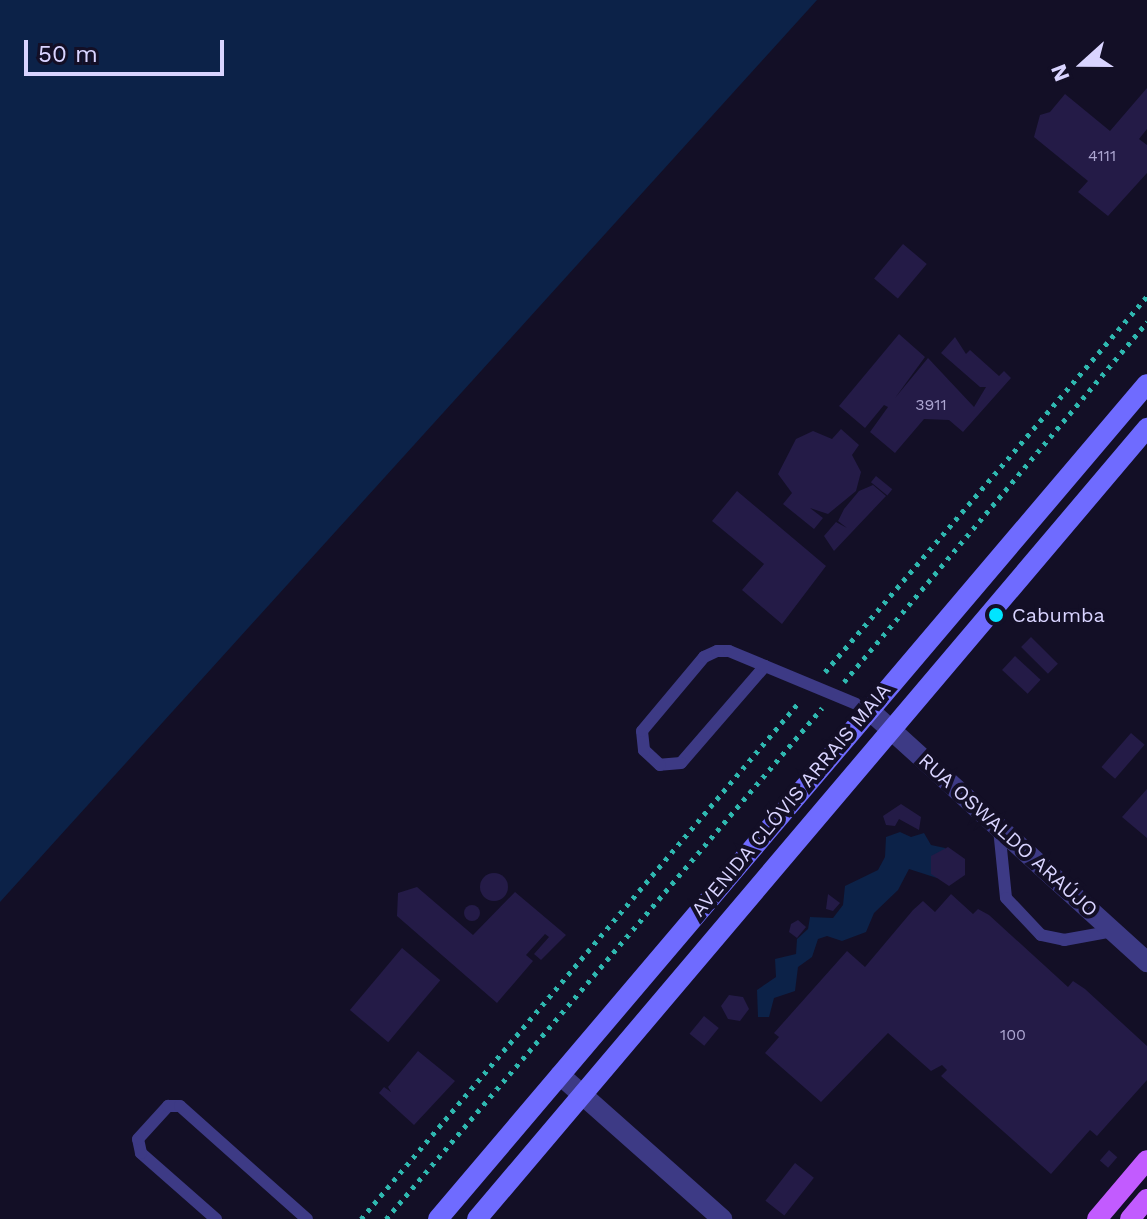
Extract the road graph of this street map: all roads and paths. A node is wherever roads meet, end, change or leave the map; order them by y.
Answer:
1 (1147, 296) edge
2 (1147, 322) edge
3 (1147, 384) edge
4 (1147, 428) edge
5 (765, 666) junction
6 (813, 686) junction
7 (833, 695) junction
8 (868, 709) junction
9 (891, 729) junction
10 (999, 826) junction
11 (1114, 931) junction
12 (1147, 962) edge
13 (560, 1075) junction
14 (583, 1095) junction
15 (1147, 1160) edge
16 (1147, 1199) edge
17 (300, 1217) edge
18 (216, 1219) edge
19 (361, 1219) edge
20 (386, 1219) edge
21 (438, 1219) edge
22 (477, 1219) edge
23 (722, 1219) edge
24 (1097, 1219) edge
25 (1130, 1219) edge

1 - 6 path
2 - 7 path
3 - 8 main road, AVENIDA CLÓVIS ARRAIS MAIA
4 - 9 main road, AVENIDA CLÓVIS ARRAIS MAIA
5 - 5 lane
5 - 6 lane
6 - 7 lane
6 - 19 path
7 - 8 lane
7 - 20 path
8 - 9 street, RUA OSWALDO ARAÚJO
8 - 13 main road, AVENIDA CLÓVIS ARRAIS MAIA
9 - 10 street, RUA OSWALDO ARAÚJO
9 - 14 main road, AVENIDA CLÓVIS ARRAIS MAIA
10 - 11 street, RUA OSWALDO ARAÚJO
10 - 11 lane
11 - 12 street, RUA OSWALDO ARAÚJO
13 - 14 street
13 - 21 main road, AVENIDA CLÓVIS ARRAIS MAIA
14 - 22 main road, AVENIDA CLÓVIS ARRAIS MAIA
14 - 23 street
15 - 24 main road
16 - 25 main road
17 - 18 lane

